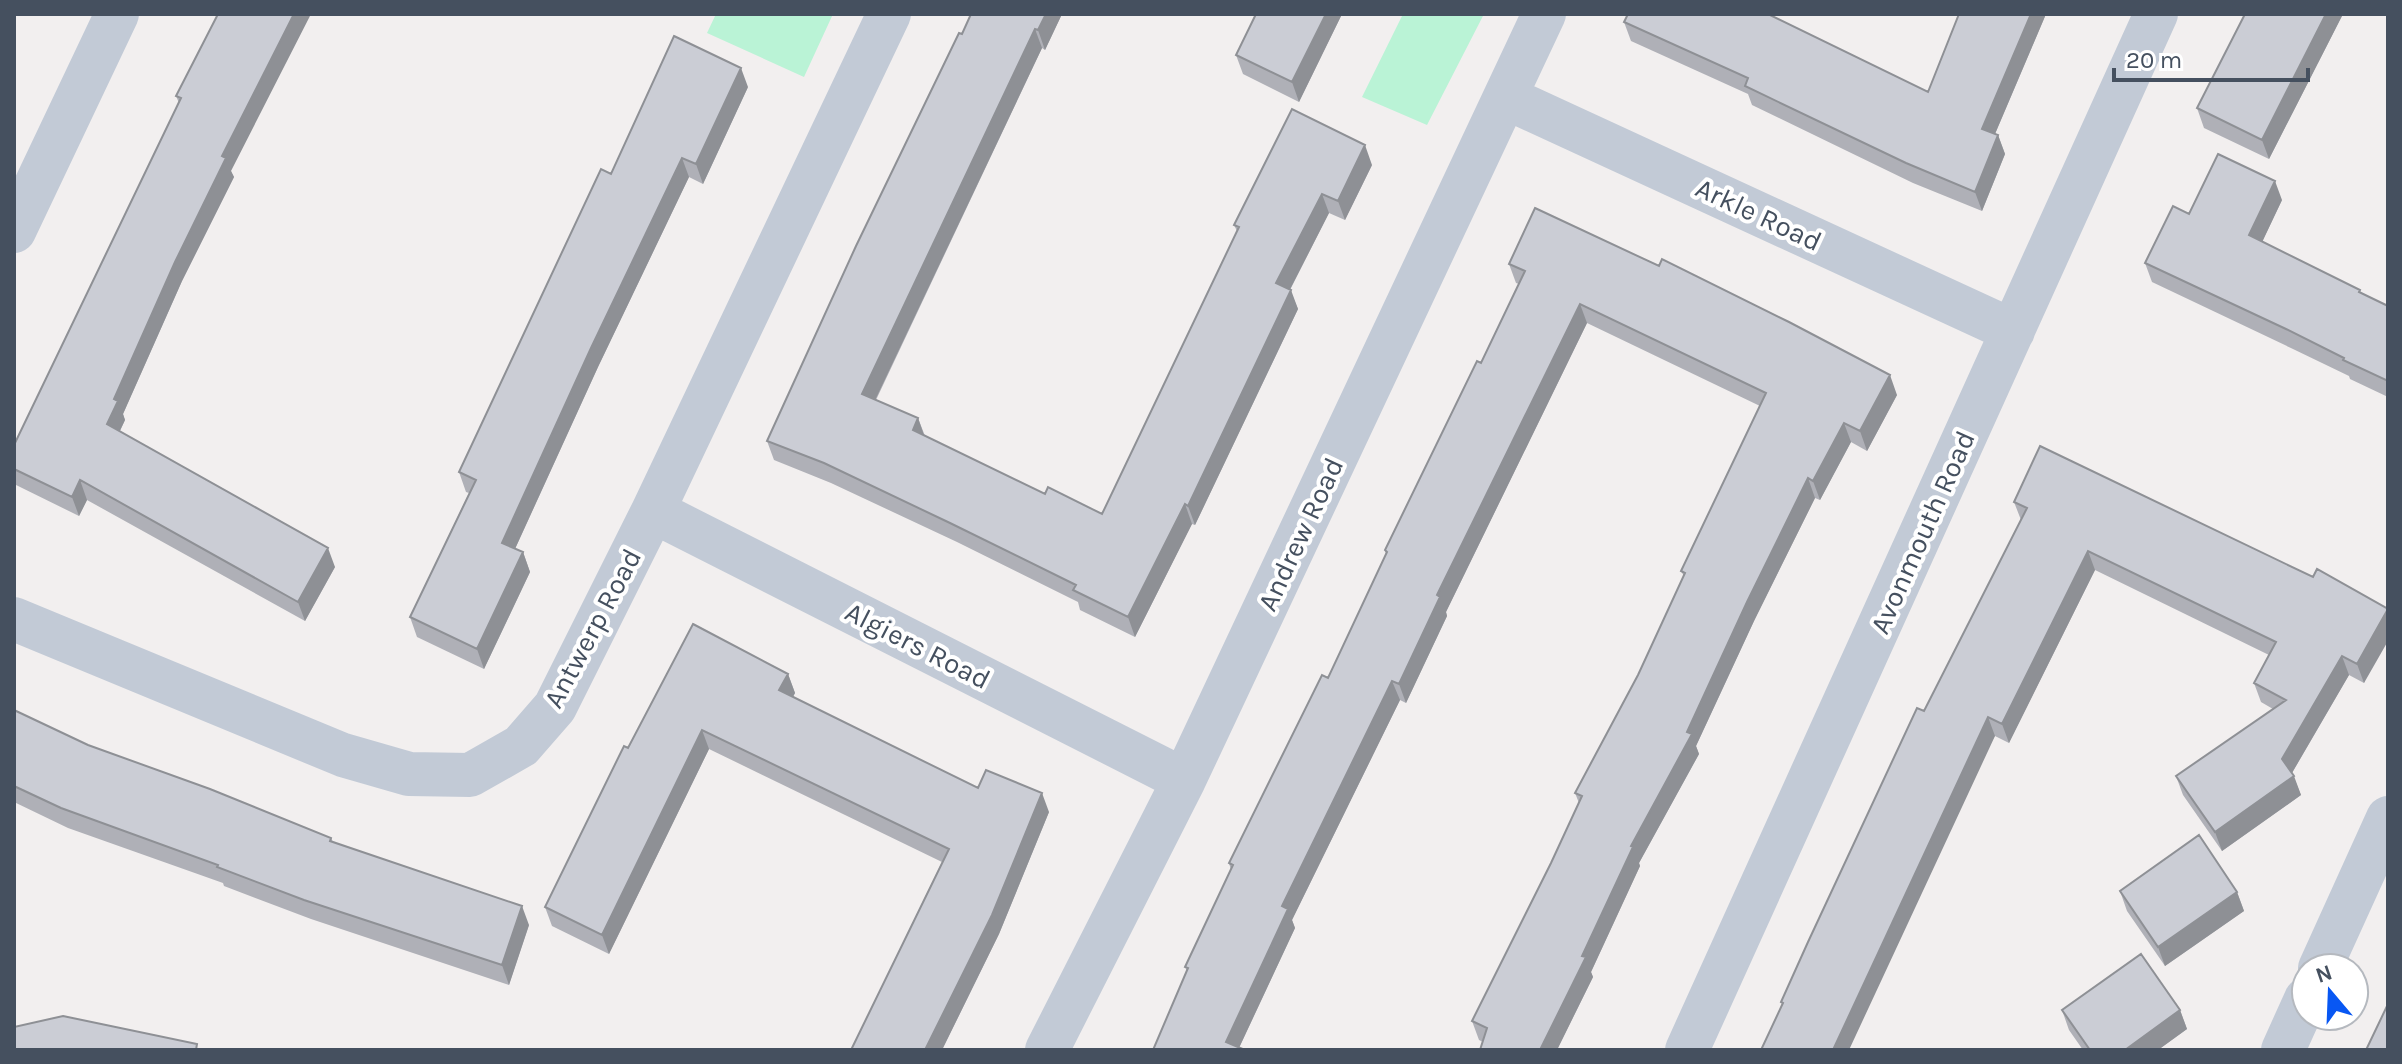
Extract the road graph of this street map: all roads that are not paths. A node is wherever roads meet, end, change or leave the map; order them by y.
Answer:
1 (117, 14) edge
2 (889, 14) edge
3 (1544, 14) edge
4 (2156, 14) edge
5 (1505, 97) junction
6 (14, 231) edge
7 (2013, 331) junction
8 (653, 511) junction
9 (14, 619) edge
10 (1184, 780) junction
11 (2388, 818) edge
12 (2327, 952) edge
13 (1047, 1050) edge
14 (1687, 1050) edge

1 - 6 street
2 - 8 street, Antwerp Road
3 - 5 street, Andrew Road
4 - 7 street, Avonmouth Road
5 - 7 street, Arkle Road
5 - 10 street, Andrew Road
7 - 14 street, Avonmouth Road
8 - 9 street, Antwerp Road
8 - 10 street, Algiers Road
10 - 13 street, Andrew Road
11 - 12 street

